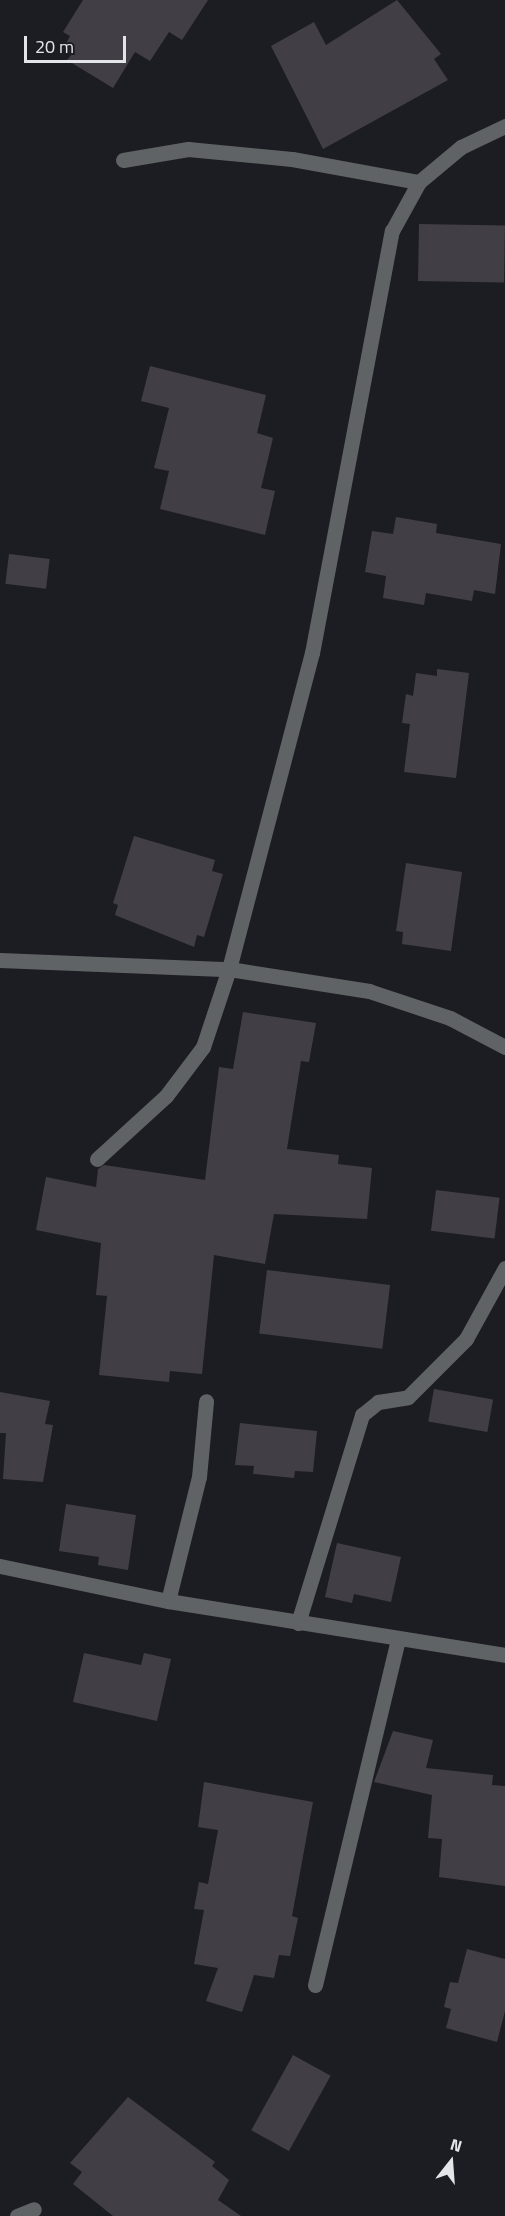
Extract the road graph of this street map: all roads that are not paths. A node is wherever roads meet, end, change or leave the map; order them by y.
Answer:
1 (505, 126) edge
2 (123, 160) dead end
3 (419, 182) junction
4 (0, 960) edge
5 (229, 969) junction
6 (505, 1047) edge
7 (97, 1159) dead end
8 (505, 1268) edge
9 (206, 1401) dead end
10 (0, 1568) edge
11 (168, 1601) junction
12 (297, 1623) junction
13 (398, 1640) junction
14 (505, 1655) edge
15 (315, 1985) dead end
16 (34, 2209) dead end
17 (17, 2216) edge

1 - 3 street
2 - 3 street
3 - 5 street
4 - 5 street
5 - 6 street
5 - 7 street
8 - 12 street
9 - 11 street
10 - 11 street
11 - 12 street
12 - 13 street
13 - 14 street
13 - 15 street
16 - 17 street

